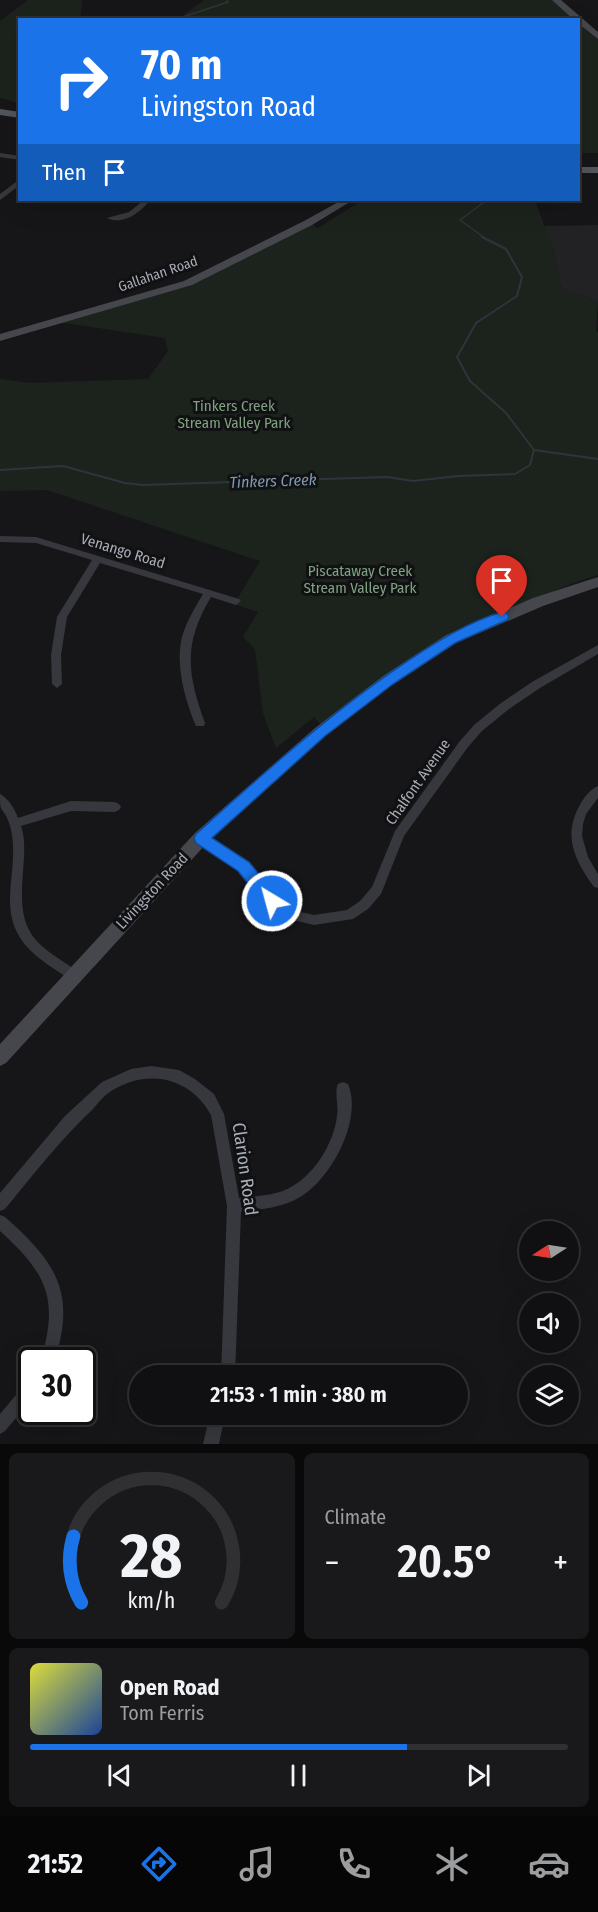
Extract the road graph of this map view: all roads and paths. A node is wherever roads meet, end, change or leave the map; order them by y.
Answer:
1 (556, 0) edge
2 (577, 18) edge
3 (580, 21) edge
4 (598, 36) edge
5 (0, 112) edge
6 (18, 115) edge
7 (0, 155) edge
8 (18, 158) edge
9 (580, 170) edge
10 (598, 170) edge
11 (18, 183) edge
12 (0, 198) edge
13 (146, 201) edge
14 (346, 201) edge
15 (111, 218) dead end
16 (0, 338) edge
17 (0, 539) edge
18 (98, 558) junction
19 (598, 582) edge
20 (209, 593) junction
21 (236, 601) dead end
22 (598, 649) edge
23 (57, 684) dead end
24 (200, 723) dead end
25 (598, 790) edge
26 (0, 799) edge
27 (115, 807) dead end
28 (16, 823) junction
29 (201, 838) junction
30 (598, 883) edge
31 (74, 975) junction
32 (0, 1057) edge
33 (343, 1088) dead end
34 (0, 1204) edge
35 (234, 1206) junction
36 (0, 1222) edge
37 (51, 1347) edge
38 (228, 1365) edge
39 (18, 1404) edge
40 (215, 1425) edge
41 (0, 1426) edge
42 (210, 1444) edge

1 - 2 main road
3 - 4 main road
5 - 6 main road
7 - 8 street
9 - 10 main road
11 - 12 street
13 - 15 street
14 - 16 main road, Gallahan Road
17 - 18 street, Venango Road
18 - 20 street, Venango Road
18 - 23 street
19 - 29 main road, Livingston Road
20 - 21 street, Venango Road
20 - 24 street
22 - 29 street, Chalfont Avenue
25 - 30 street
26 - 28 street
27 - 28 street
28 - 31 street
29 - 31 main road, Livingston Road
31 - 32 main road, Livingston Road
33 - 35 street
34 - 35 street, Clarion Road
35 - 38 street, Clarion Road
36 - 37 street
39 - 41 street
40 - 42 street

